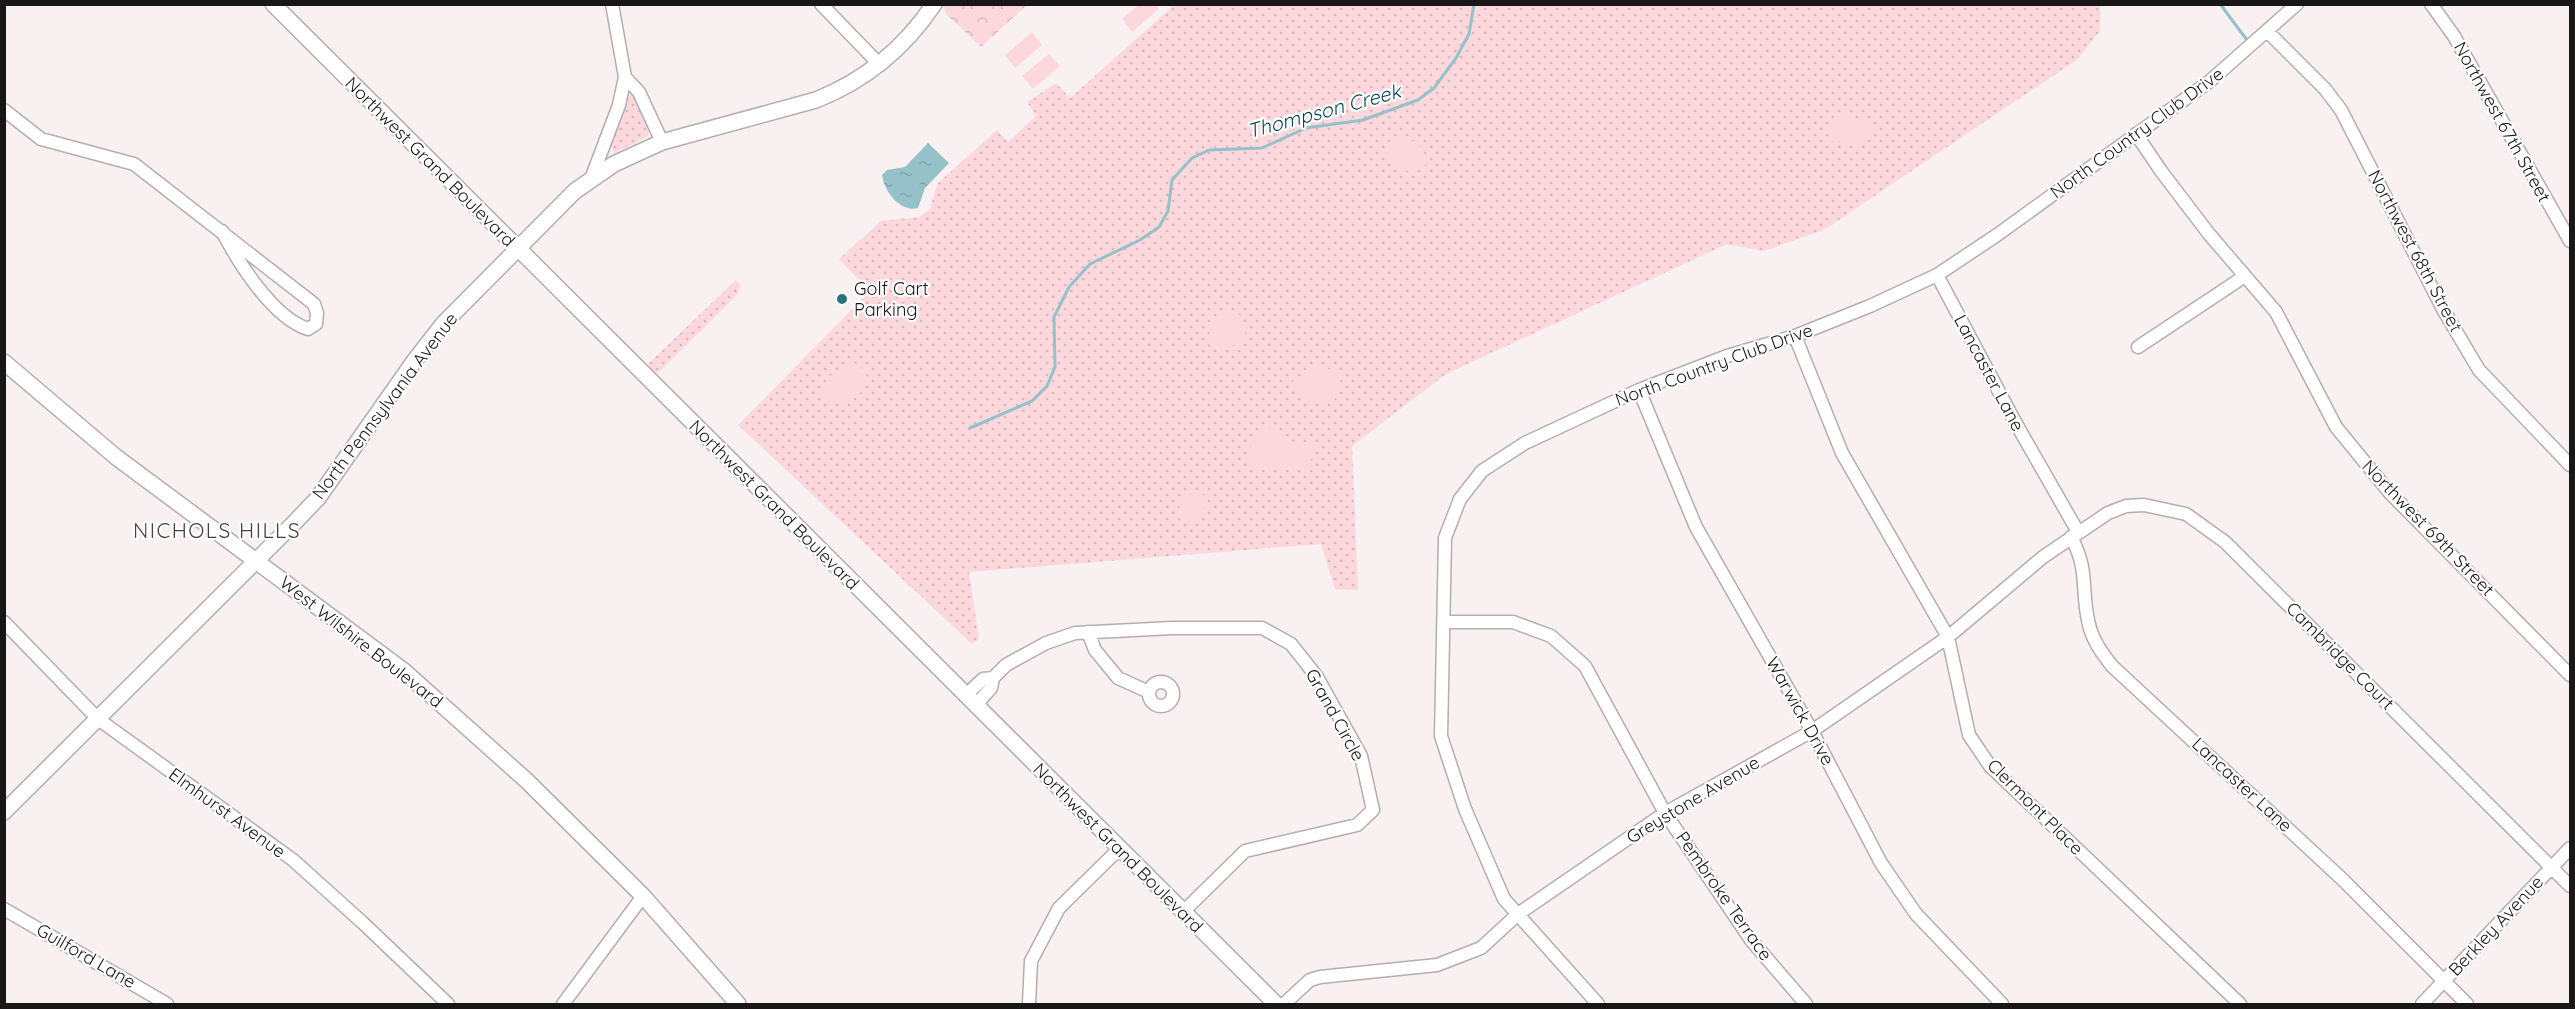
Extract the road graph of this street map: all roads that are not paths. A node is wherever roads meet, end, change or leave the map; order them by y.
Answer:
1 (273, 4) edge
2 (612, 4) edge
3 (821, 4) edge
4 (934, 4) edge
5 (2297, 4) edge
6 (2431, 4) edge
7 (2268, 32) junction
8 (880, 64) junction
9 (625, 77) junction
10 (4, 110) edge
11 (2136, 134) junction
12 (662, 142) junction
13 (591, 179) junction
14 (222, 231) junction
15 (2571, 241) edge
16 (516, 249) junction
17 (1937, 275) junction
18 (2245, 276) junction
19 (1795, 336) junction
20 (2138, 347) dead end
21 (4, 362) edge
22 (1639, 390) junction
23 (2571, 465) edge
24 (2074, 535) junction
25 (257, 561) junction
26 (4, 622) edge
27 (1444, 622) junction
28 (1088, 632) junction
29 (1948, 637) junction
30 (2571, 675) edge
31 (1149, 692) dead end
32 (970, 701) junction
33 (98, 719) junction
34 (1812, 731) junction
35 (4, 813) edge
36 (1665, 813) junction
37 (2571, 848) edge
38 (1119, 849) junction
39 (2552, 868) junction
40 (2571, 886) edge
41 (643, 896) junction
42 (4, 909) edge
43 (1183, 912) junction
44 (1518, 914) junction
45 (2444, 982) junction
46 (167, 1005) edge
47 (448, 1005) edge
48 (563, 1005) edge
49 (738, 1005) edge
50 (1029, 1005) edge
51 (1276, 1005) edge
52 (1284, 1005) edge
53 (1598, 1005) edge
54 (1806, 1005) edge
55 (2002, 1005) edge
56 (2240, 1005) edge
57 (2422, 1005) edge
58 (2467, 1005) edge

1 - 16 street, Northwest Grand Boulevard
2 - 9 street
3 - 8 street
4 - 8 street, North Pennsylvania Avenue
5 - 7 street, North Country Club Drive
6 - 15 street, Northwest 67th Street
7 - 11 street, North Country Club Drive
7 - 23 street, Northwest 68th Street
8 - 12 street, North Pennsylvania Avenue
9 - 12 street
9 - 13 street
10 - 14 street
11 - 17 street, North Country Club Drive
11 - 18 street, Northwest 69th Street
12 - 13 street, North Pennsylvania Avenue
13 - 16 street, North Pennsylvania Avenue
14 - 14 street
16 - 25 street, North Pennsylvania Avenue
16 - 32 street, Northwest Grand Boulevard
17 - 19 street, North Country Club Drive
17 - 24 street, Lancaster Lane
18 - 20 street
18 - 30 street, Northwest 69th Street
19 - 22 street, North Country Club Drive
19 - 29 street, Clermont Place
21 - 25 street, West Wilshire Boulevard
22 - 27 street, North Country Club Drive
22 - 34 street, Warwick Drive
24 - 29 street, Greystone Avenue
24 - 39 street, Cambridge Court
24 - 45 street, Lancaster Lane
25 - 33 street, North Pennsylvania Avenue
25 - 41 street, West Wilshire Boulevard
26 - 33 street, Elmhurst Avenue
27 - 36 street, Pembroke Terrace
27 - 44 street, North Country Club Drive
28 - 31 street
28 - 32 street, Grand Circle
28 - 43 street, Grand Circle
29 - 34 street, Greystone Avenue
29 - 56 street, Clermont Place
32 - 38 street, Northwest Grand Boulevard
33 - 35 street, North Pennsylvania Avenue
33 - 47 street, Elmhurst Avenue
34 - 36 street, Greystone Avenue
34 - 55 street, Warwick Drive
36 - 44 street, Greystone Avenue
36 - 54 street, Pembroke Terrace
37 - 39 street, Berkley Avenue
38 - 43 street, Northwest Grand Boulevard
38 - 50 street
39 - 40 street, Cambridge Court
39 - 45 street, Berkley Avenue
41 - 48 street
41 - 49 street, West Wilshire Boulevard
42 - 46 street, Guilford Lane
43 - 51 street, Northwest Grand Boulevard
44 - 52 street, Greystone Avenue
44 - 53 street, North Country Club Drive
45 - 57 street, Berkley Avenue
45 - 58 street, Lancaster Lane

